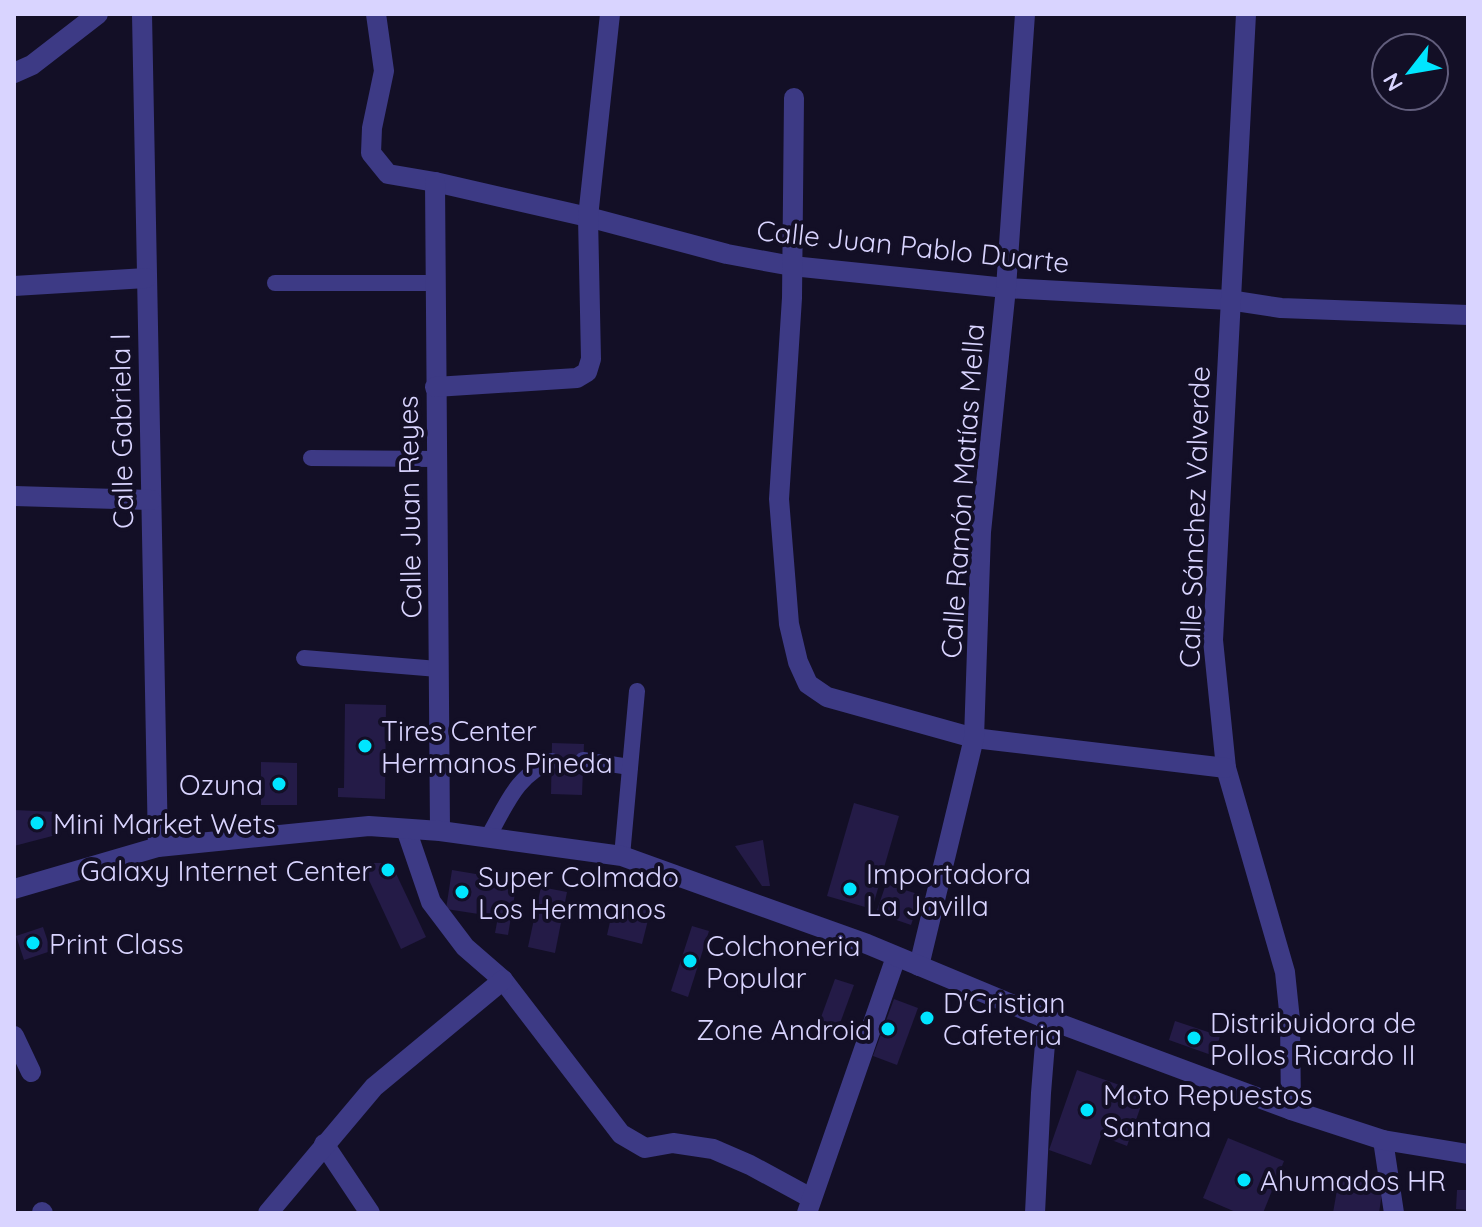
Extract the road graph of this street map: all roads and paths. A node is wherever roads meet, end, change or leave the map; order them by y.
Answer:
1 (98, 14) edge
2 (142, 14) edge
3 (376, 14) edge
4 (610, 14) edge
5 (1025, 14) edge
6 (1246, 14) edge
7 (14, 73) edge
8 (794, 98) dead end
9 (435, 182) junction
10 (588, 217) junction
11 (792, 266) junction
12 (146, 278) junction
13 (275, 283) dead end
14 (436, 283) junction
15 (14, 286) edge
16 (1006, 288) junction
17 (1229, 300) junction
18 (1468, 315) edge
19 (435, 387) junction
20 (311, 458) dead end
21 (436, 459) junction
22 (14, 496) edge
23 (151, 500) junction
24 (304, 658) dead end
25 (438, 669) junction
26 (637, 691) dead end
27 (974, 738) junction
28 (583, 760) dead end
29 (552, 761) dead end
30 (630, 767) junction
31 (1226, 768) junction
32 (406, 829) junction
33 (440, 831) junction
34 (488, 837) junction
35 (158, 847) junction
36 (622, 856) junction
37 (14, 889) edge
38 (896, 957) junction
39 (919, 966) junction
40 (503, 980) junction
41 (1047, 1019) junction
42 (14, 1036) edge
43 (31, 1072) dead end
44 (1291, 1110) junction
45 (1383, 1140) junction
46 (324, 1144) junction
47 (1468, 1154) edge
48 (809, 1205) edge
49 (268, 1213) edge
50 (370, 1213) edge
51 (1035, 1213) edge
52 (1394, 1213) edge

1 - 7 street
2 - 12 street, Calle Gabriela I
3 - 9 street, Calle Juan Pablo Duarte
4 - 10 street
5 - 16 street, Calle Ramón Matías Mella
6 - 17 street, Calle Sánchez Valverde
8 - 11 street
9 - 10 street, Calle Juan Pablo Duarte
9 - 14 street, Calle Juan Reyes
10 - 11 street, Calle Juan Pablo Duarte
10 - 19 street
11 - 16 street, Calle Juan Pablo Duarte
11 - 27 street
12 - 15 street
12 - 23 street, Calle Gabriela I
13 - 14 lane
14 - 19 street, Calle Juan Reyes
16 - 17 street, Calle Juan Pablo Duarte
16 - 27 street, Calle Ramón Matías Mella
17 - 18 street, Calle Juan Pablo Duarte
17 - 31 street, Calle Sánchez Valverde
19 - 21 street, Calle Juan Reyes
20 - 21 lane
21 - 25 street, Calle Juan Reyes
22 - 23 street
23 - 35 street, Calle Gabriela I
24 - 25 lane
25 - 33 street, Calle Juan Reyes
26 - 30 lane
27 - 31 street
27 - 39 street, Calle Ramón Matías Mella
28 - 30 lane
29 - 34 lane
30 - 36 lane
31 - 44 street, Calle Sánchez Valverde
32 - 33 street
32 - 35 street
32 - 40 street
33 - 34 street
34 - 36 street
35 - 37 street
36 - 38 street
38 - 39 street
38 - 48 street
39 - 41 street
40 - 46 street
40 - 48 street
41 - 44 street
41 - 51 street
42 - 43 street
44 - 45 street
45 - 47 street
45 - 52 street
46 - 49 street
46 - 50 street

